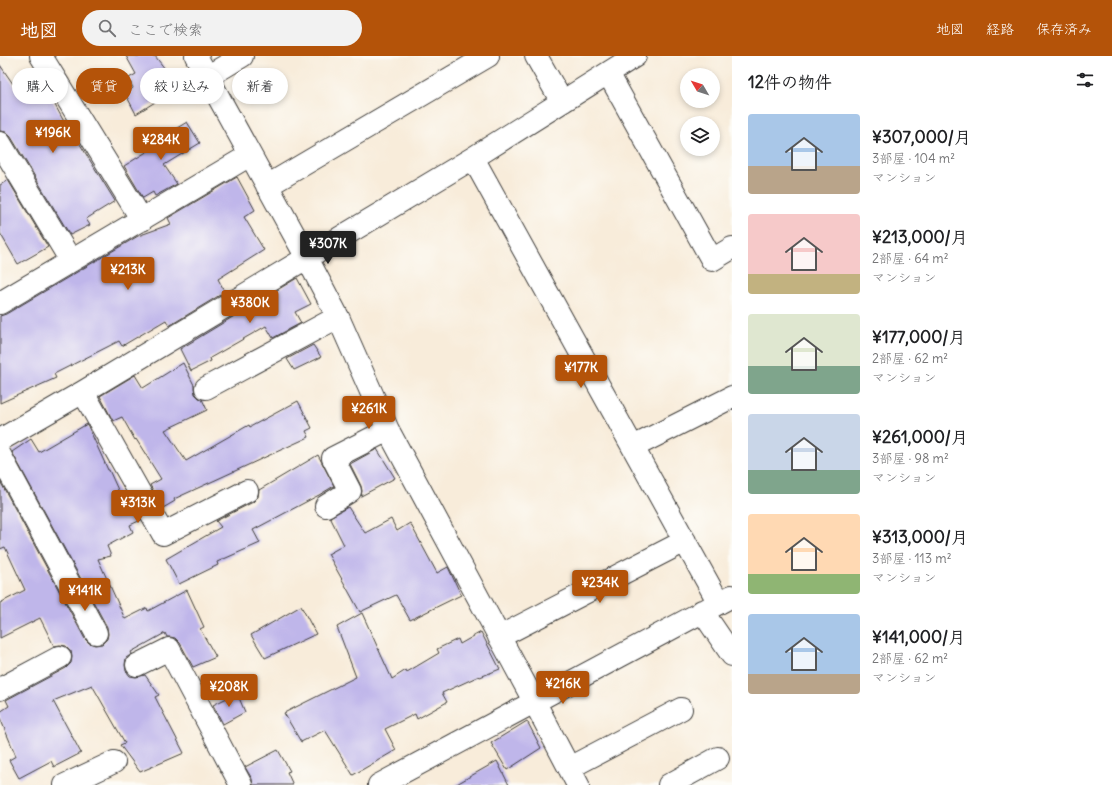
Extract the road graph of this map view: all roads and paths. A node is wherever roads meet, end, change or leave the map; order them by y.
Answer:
1 (41, 56) edge
2 (196, 56) edge
3 (242, 56) edge
4 (488, 56) edge
5 (536, 56) edge
6 (635, 56) edge
7 (202, 68) edge
8 (222, 68) edge
9 (608, 73) junction
10 (562, 102) junction
11 (222, 104) edge
12 (0, 143) edge
13 (250, 155) junction
14 (472, 158) junction
15 (7, 168) edge
16 (267, 186) junction
17 (142, 220) junction
18 (732, 248) edge
19 (307, 258) junction
20 (71, 262) junction
21 (0, 303) edge
22 (338, 317) junction
23 (206, 388) dead end
24 (83, 392) junction
25 (732, 397) edge
26 (388, 430) junction
27 (0, 440) edge
28 (633, 447) junction
29 (0, 455) edge
30 (247, 491) dead end
31 (326, 506) dead end
32 (685, 541) junction
33 (718, 603) edge
34 (96, 633) dead end
35 (500, 637) junction
36 (732, 656) edge
37 (60, 657) dead end
38 (137, 665) dead end
39 (0, 688) edge
40 (534, 701) junction
41 (681, 709) dead end
42 (718, 758) dead end
43 (114, 762) dead end
44 (573, 776) edge
45 (401, 780) edge
46 (65, 785) edge
47 (241, 785) edge
48 (379, 785) edge
49 (669, 785) edge

1 - 17 street
2 - 7 street
3 - 8 street
4 - 16 street
5 - 10 street
6 - 9 street
9 - 10 street
9 - 18 street
10 - 14 street
11 - 13 street
12 - 15 street
13 - 16 street
13 - 17 street
14 - 19 street
14 - 28 street
15 - 20 street
16 - 19 street
17 - 20 street
19 - 22 street
19 - 24 street
20 - 21 street
22 - 23 street
22 - 26 street
24 - 27 street
24 - 30 street
25 - 28 street
26 - 31 street
26 - 35 street
28 - 32 street
29 - 34 street
32 - 33 street
32 - 35 street
33 - 36 street
33 - 40 street
35 - 40 street
37 - 39 street
38 - 47 street
40 - 44 street
40 - 45 street
41 - 44 street
42 - 49 street
43 - 46 street
45 - 48 street

